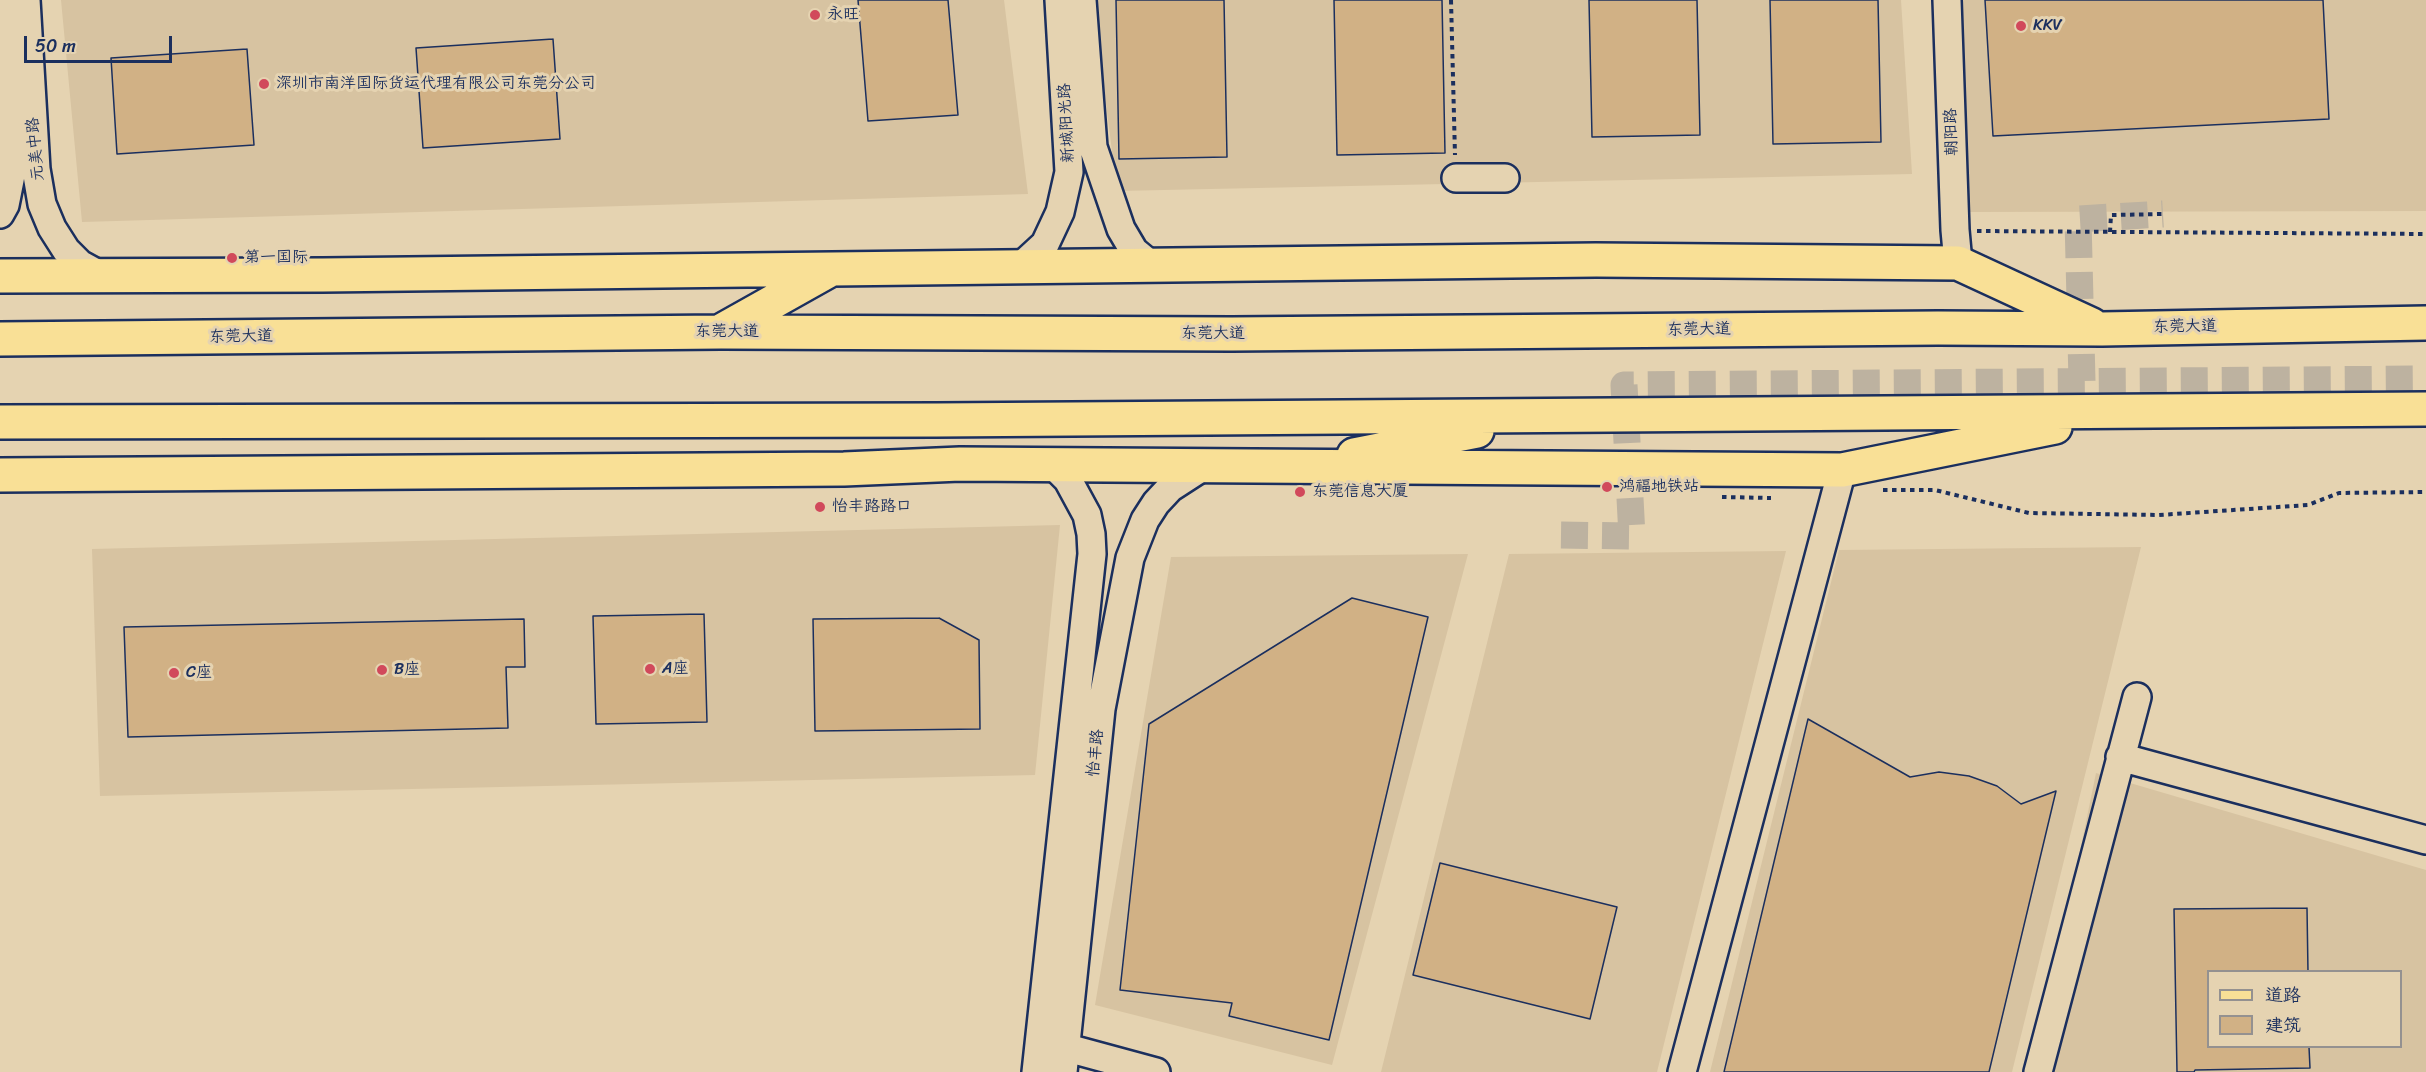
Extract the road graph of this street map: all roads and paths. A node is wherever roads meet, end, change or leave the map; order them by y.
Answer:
1 (1, 0) edge
2 (26, 0) edge
3 (1059, 0) edge
4 (1082, 0) edge
5 (1451, 0) edge
6 (1947, 0) edge
7 (1456, 178) joint
8 (1505, 178) dead end
9 (0, 214) edge
10 (2163, 214) dead end
11 (1955, 230) junction
12 (2110, 232) junction
13 (2426, 234) edge
14 (1958, 263) junction
15 (1151, 266) junction
16 (1020, 267) junction
17 (832, 269) junction
18 (99, 275) junction
19 (0, 276) edge
20 (2425, 323) edge
21 (2102, 329) junction
22 (721, 332) junction
23 (0, 339) edge
24 (2418, 411) edge
25 (2127, 412) junction
26 (1565, 415) junction
27 (0, 422) edge
28 (1054, 466) junction
29 (1204, 466) junction
30 (1293, 468) junction
31 (1842, 471) junction
32 (0, 475) edge
33 (1879, 490) dead end
34 (2426, 492) edge
35 (1718, 497) dead end
36 (1773, 498) dead end
37 (2137, 697) dead end
38 (2120, 757) junction
39 (2426, 840) edge
40 (1039, 1040) junction
41 (1064, 1060) edge
42 (1036, 1072) edge
43 (1156, 1072) edge
44 (1682, 1072) edge
45 (2038, 1072) edge

1 - 9 street, 元美中路
2 - 18 street, 元美中路
3 - 16 street, 新城阳光路
4 - 15 street, 新城阳光路
5 - 7 path
6 - 11 street, 朝阳路
7 - 8 street
10 - 12 path
11 - 12 path
11 - 14 street, 朝阳路
12 - 13 path
14 - 15 main road
14 - 21 main road
15 - 16 main road
16 - 17 main road
17 - 18 main road
17 - 22 main road
18 - 19 main road
20 - 21 main road, 东莞大道
21 - 22 main road, 东莞大道
22 - 23 main road, 东莞大道
24 - 25 main road
25 - 26 main road
25 - 31 main road
26 - 27 main road
26 - 30 main road
28 - 29 main road
28 - 32 main road
28 - 40 street, 怡丰路
29 - 30 main road
29 - 41 street, 怡丰路
30 - 31 main road
31 - 44 street
33 - 34 path
35 - 36 path
37 - 38 street
38 - 39 street
38 - 45 street
40 - 41 street
40 - 42 street, 怡丰路
41 - 43 street

